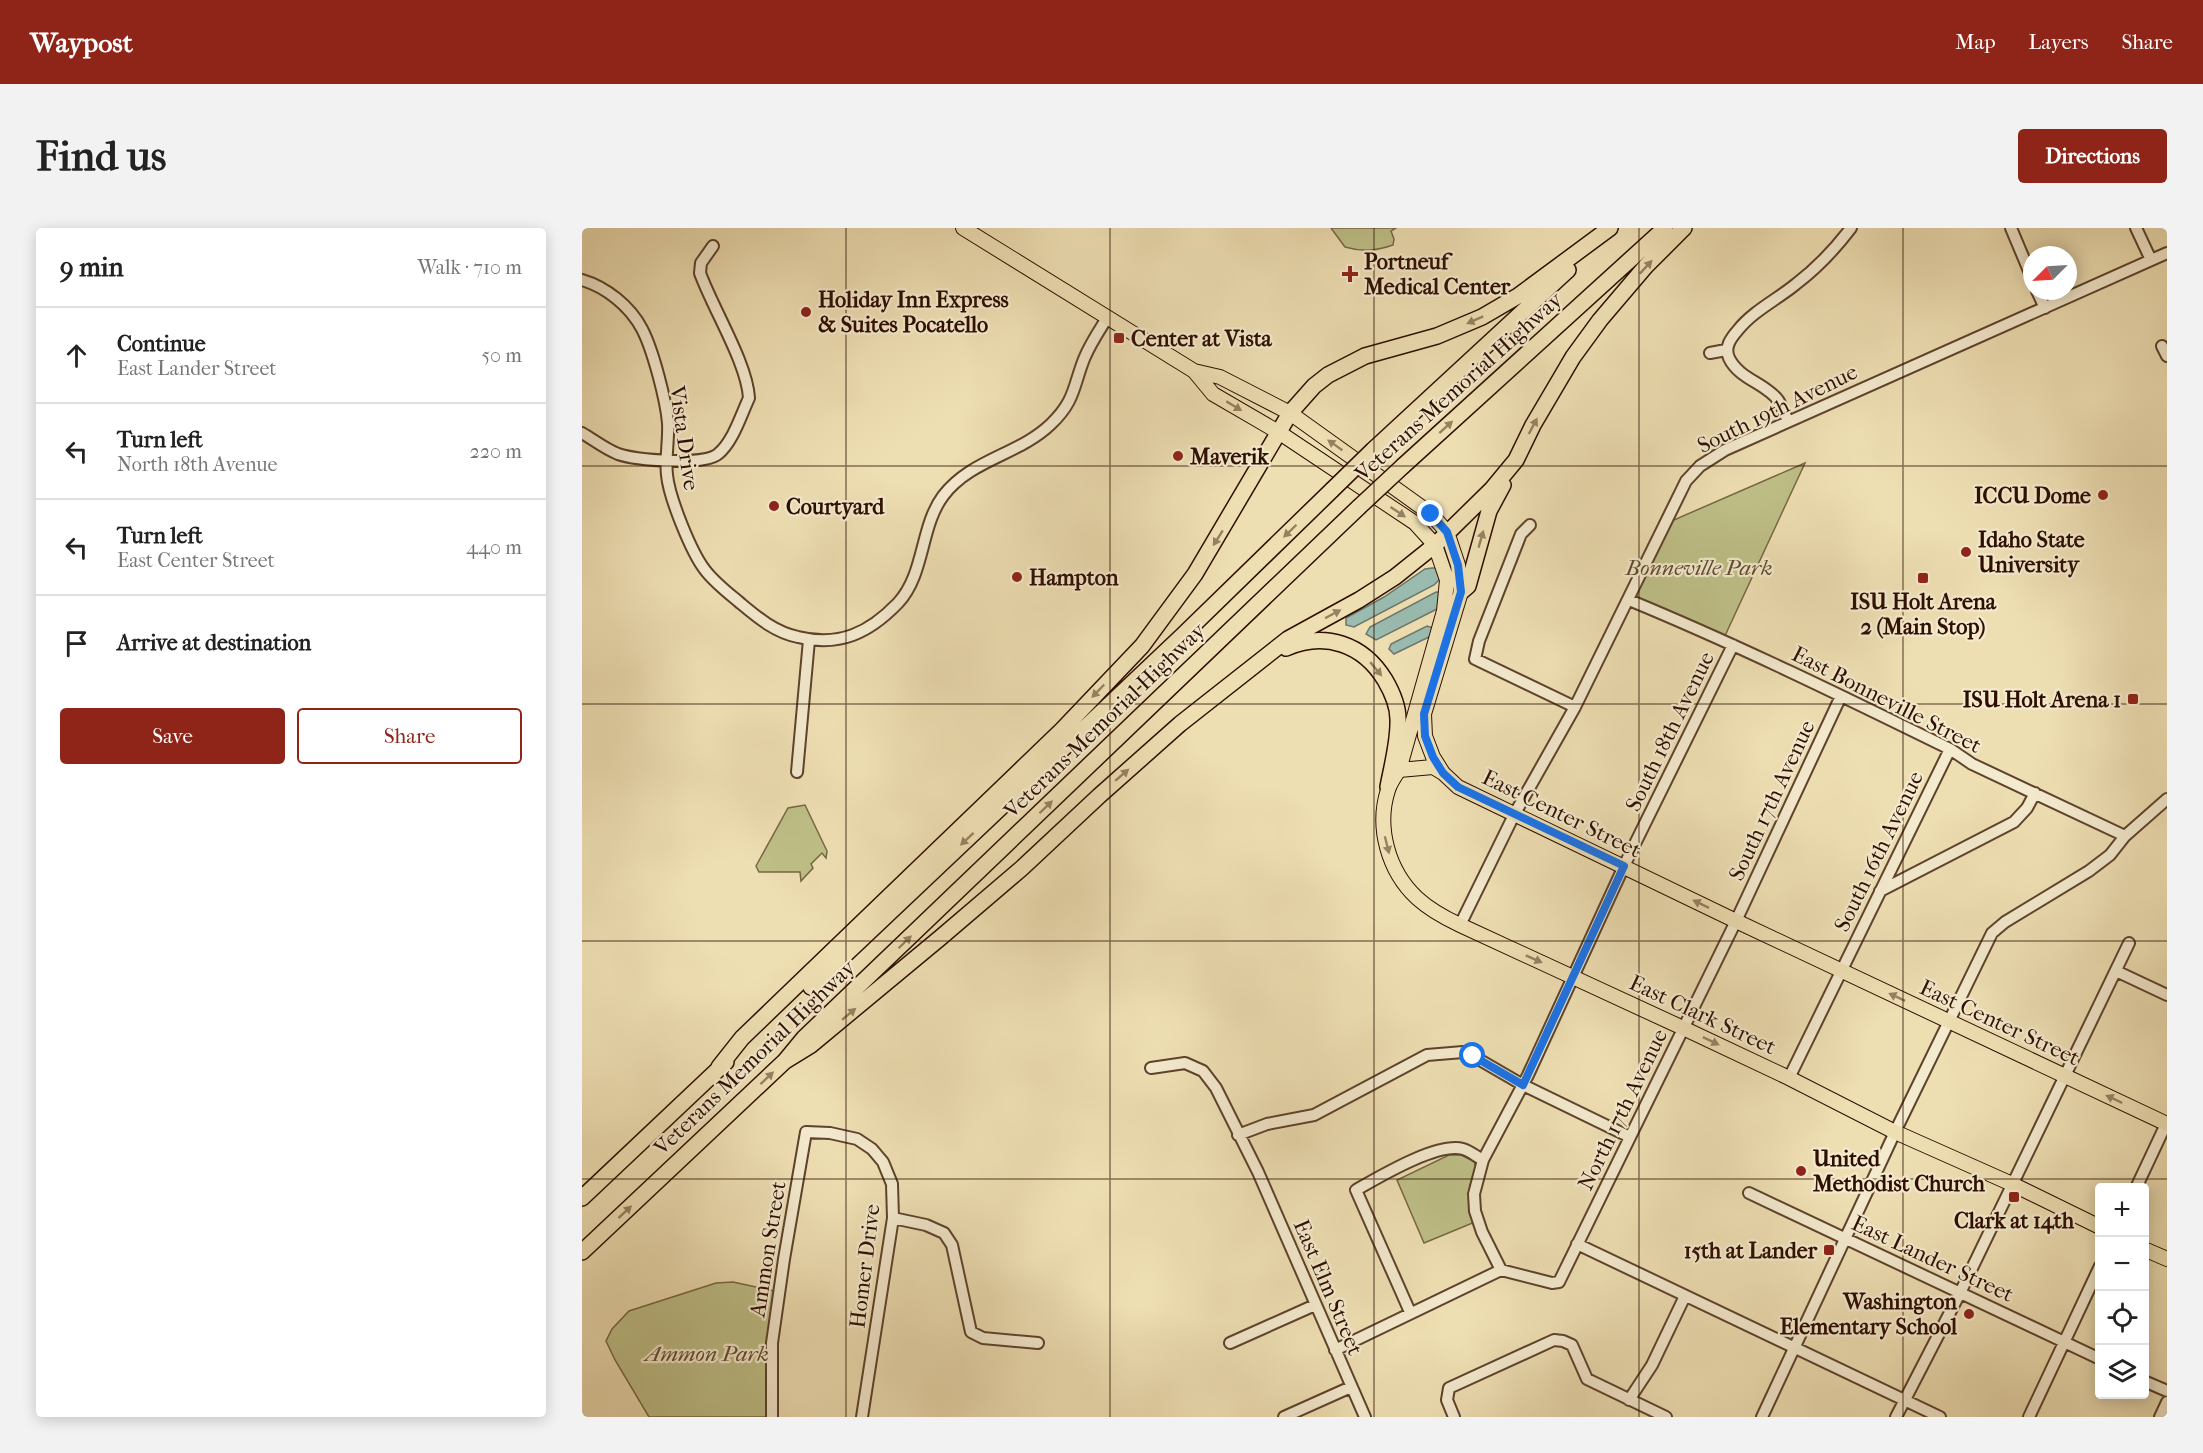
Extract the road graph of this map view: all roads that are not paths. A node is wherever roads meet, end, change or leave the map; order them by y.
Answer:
1 (963, 228) edge
2 (1612, 228) edge
3 (1665, 228) edge
4 (1684, 228) edge
5 (1851, 228) edge
6 (2011, 228) edge
7 (2136, 228) edge
8 (714, 246) dead end
9 (2167, 253) edge
10 (2023, 257) edge
11 (2151, 260) junction
12 (582, 280) edge
13 (2041, 300) edge
14 (2045, 308) junction
15 (1107, 318) junction
16 (1726, 350) junction
17 (1710, 353) dead end
18 (1194, 371) junction
19 (1290, 413) junction
20 (1788, 421) junction
21 (582, 433) edge
22 (1280, 433) junction
23 (666, 460) junction
24 (1516, 460) junction
25 (1530, 525) dead end
26 (1447, 532) junction
27 (1435, 545) junction
28 (1461, 592) junction
29 (1629, 600) junction
30 (809, 640) junction
31 (1733, 645) junction
32 (1267, 656) junction
33 (1841, 696) junction
34 (1575, 707) junction
35 (1950, 749) junction
36 (1399, 770) junction
37 (797, 772) dead end
38 (1443, 773) junction
39 (1388, 787) junction
40 (2035, 793) junction
41 (2167, 799) edge
42 (1514, 815) junction
43 (2126, 836) junction
44 (1624, 866) junction
45 (1879, 891) junction
46 (1736, 921) junction
47 (1460, 925) junction
48 (2129, 943) dead end
49 (2116, 970) junction
50 (1842, 971) junction
51 (1574, 977) junction
52 (2167, 995) edge
53 (1949, 1022) junction
54 (1683, 1028) junction
55 (785, 1061) junction
56 (719, 1067) junction
57 (1151, 1068) dead end
58 (2064, 1076) junction
59 (1789, 1078) junction
60 (1523, 1085) junction
61 (2167, 1123) edge
62 (1895, 1132) junction
63 (1238, 1135) junction
64 (1630, 1137) junction
65 (801, 1159) joint
66 (1483, 1160) junction
67 (2138, 1183) edge
68 (2012, 1184) junction
69 (1749, 1193) dead end
70 (582, 1198) edge
71 (893, 1218) junction
72 (2095, 1225) edge
73 (1845, 1238) junction
74 (1577, 1244) junction
75 (2149, 1250) edge
76 (582, 1252) edge
77 (2167, 1259) edge
78 (1501, 1270) junction
79 (2095, 1277) edge
80 (1960, 1293) junction
81 (1685, 1296) junction
82 (1315, 1305) junction
83 (1410, 1312) junction
84 (2064, 1342) junction
85 (1038, 1343) dead end
86 (1230, 1343) dead end
87 (1794, 1348) junction
88 (1335, 1350) junction
89 (2095, 1357) edge
90 (2149, 1383) edge
91 (1351, 1387) junction
92 (2167, 1391) edge
93 (1629, 1400) junction
94 (1904, 1400) junction
95 (2167, 1402) edge
96 (772, 1417) edge
97 (862, 1417) edge
98 (1284, 1417) edge
99 (1365, 1417) edge
100 (1455, 1417) edge
101 (1666, 1417) edge
102 (1762, 1417) edge
103 (1896, 1417) edge
104 (1940, 1417) edge
105 (2029, 1417) edge
106 (2160, 1417) edge

1 - 15 main road, East Center Street
2 -> 19 highway
2 -> 56 highway, Veterans Memorial Highway, bridge
55 -> 3 highway, Veterans Memorial Highway, bridge
24 -> 4 highway
5 - 16 street
6 - 10 street
7 - 11 street
8 - 23 street
9 - 11 street, South 19th Avenue
11 - 14 street, South 19th Avenue
12 - 23 street, Vista Drive
13 - 14 street
14 - 20 street, South 19th Avenue
15 - 18 main road, East Center Street
15 - 30 street, Vista Drive
16 - 17 street
16 - 20 street
18 - 19 main road, East Center Street
18 -> 22 main road, East Center Street
19 - 22 highway
26 -> 19 main road, East Center Street
20 - 29 street, South 19th Avenue
21 - 23 street
22 -> 27 main road, East Center Street
22 -> 56 highway
23 - 30 street, Vista Drive
24 - 26 highway
28 -> 24 highway
25 - 34 street
26 - 27 highway
26 - 28 main road, East Center Street
32 -> 27 highway
27 - 36 main road, East Center Street
28 - 38 main road, East Center Street
29 - 31 street, East Bonneville Street
29 - 34 street, South 19th Avenue
30 - 37 street
31 - 33 street, East Bonneville Street
31 - 44 street, South 18th Avenue
32 -> 39 highway
55 -> 32 highway
33 - 35 street, East Bonneville Street
33 - 46 street, South 17th Avenue
34 - 42 street, South 19th Avenue
35 - 40 street, East Bonneville Street
35 - 45 street, South 16th Avenue
36 - 38 main road
36 - 39 main road, East Clark Street
38 - 42 main road, East Center Street
39 -> 47 main road, East Clark Street
40 - 43 street, East Bonneville Street
40 - 45 street
41 - 43 street
42 - 44 main road, East Center Street
42 - 47 street, South 19th Avenue
43 - 53 street
46 -> 44 main road, East Center Street
44 - 51 street, South 18th Avenue
45 - 50 street, South 16th Avenue
46 - 50 main road, East Center Street
46 - 54 street, North 17th Avenue
47 -> 51 main road, East Clark Street
48 - 49 street
49 - 52 street
49 - 58 street
53 -> 50 main road, East Center Street
50 - 59 street, South 16th Avenue
51 - 54 main road, East Clark Street
51 - 60 street, South 18th Avenue
53 - 58 main road, East Center Street
53 - 62 street
54 -> 59 main road, East Clark Street
54 - 64 street, North 17th Avenue
76 -> 55 highway, Veterans Memorial Highway
56 - 70 highway, Veterans Memorial Highway
57 - 63 street, East Elm Street
61 -> 58 main road, East Center Street
58 - 68 street
59 - 62 main road, East Clark Street
60 - 63 street
60 - 64 street
60 - 66 street, South 18th Avenue
61 - 67 street
62 - 68 main road, East Clark Street
62 - 73 street
63 - 82 street, East Elm Street
64 - 74 street, North 17th Avenue
65 - 71 street, Homer Drive
65 - 96 street, Ammon Street
66 - 78 street, South 18th Avenue
66 - 83 street
68 - 72 main road, East Clark Street
68 - 80 street
69 - 73 street, East Lander Street
71 - 85 street
71 - 97 street, Homer Drive
73 - 80 street, East Lander Street
73 - 87 street
74 - 78 street, North 17th Avenue
74 - 81 street
75 - 77 main road
78 - 83 street
79 - 84 street
80 - 84 street, East Lander Street
80 - 94 street
81 - 87 street
81 - 93 street
82 - 86 street
82 - 88 street, East Elm Street
83 - 88 street
84 - 89 street, East Lander Street
84 - 105 street
87 - 94 street
87 - 102 street
88 - 91 street, East Elm Street
90 - 92 street
91 - 98 street
91 - 99 street, East Elm Street
93 - 100 street
93 - 101 street
94 - 103 street
94 - 104 street
95 - 106 street

